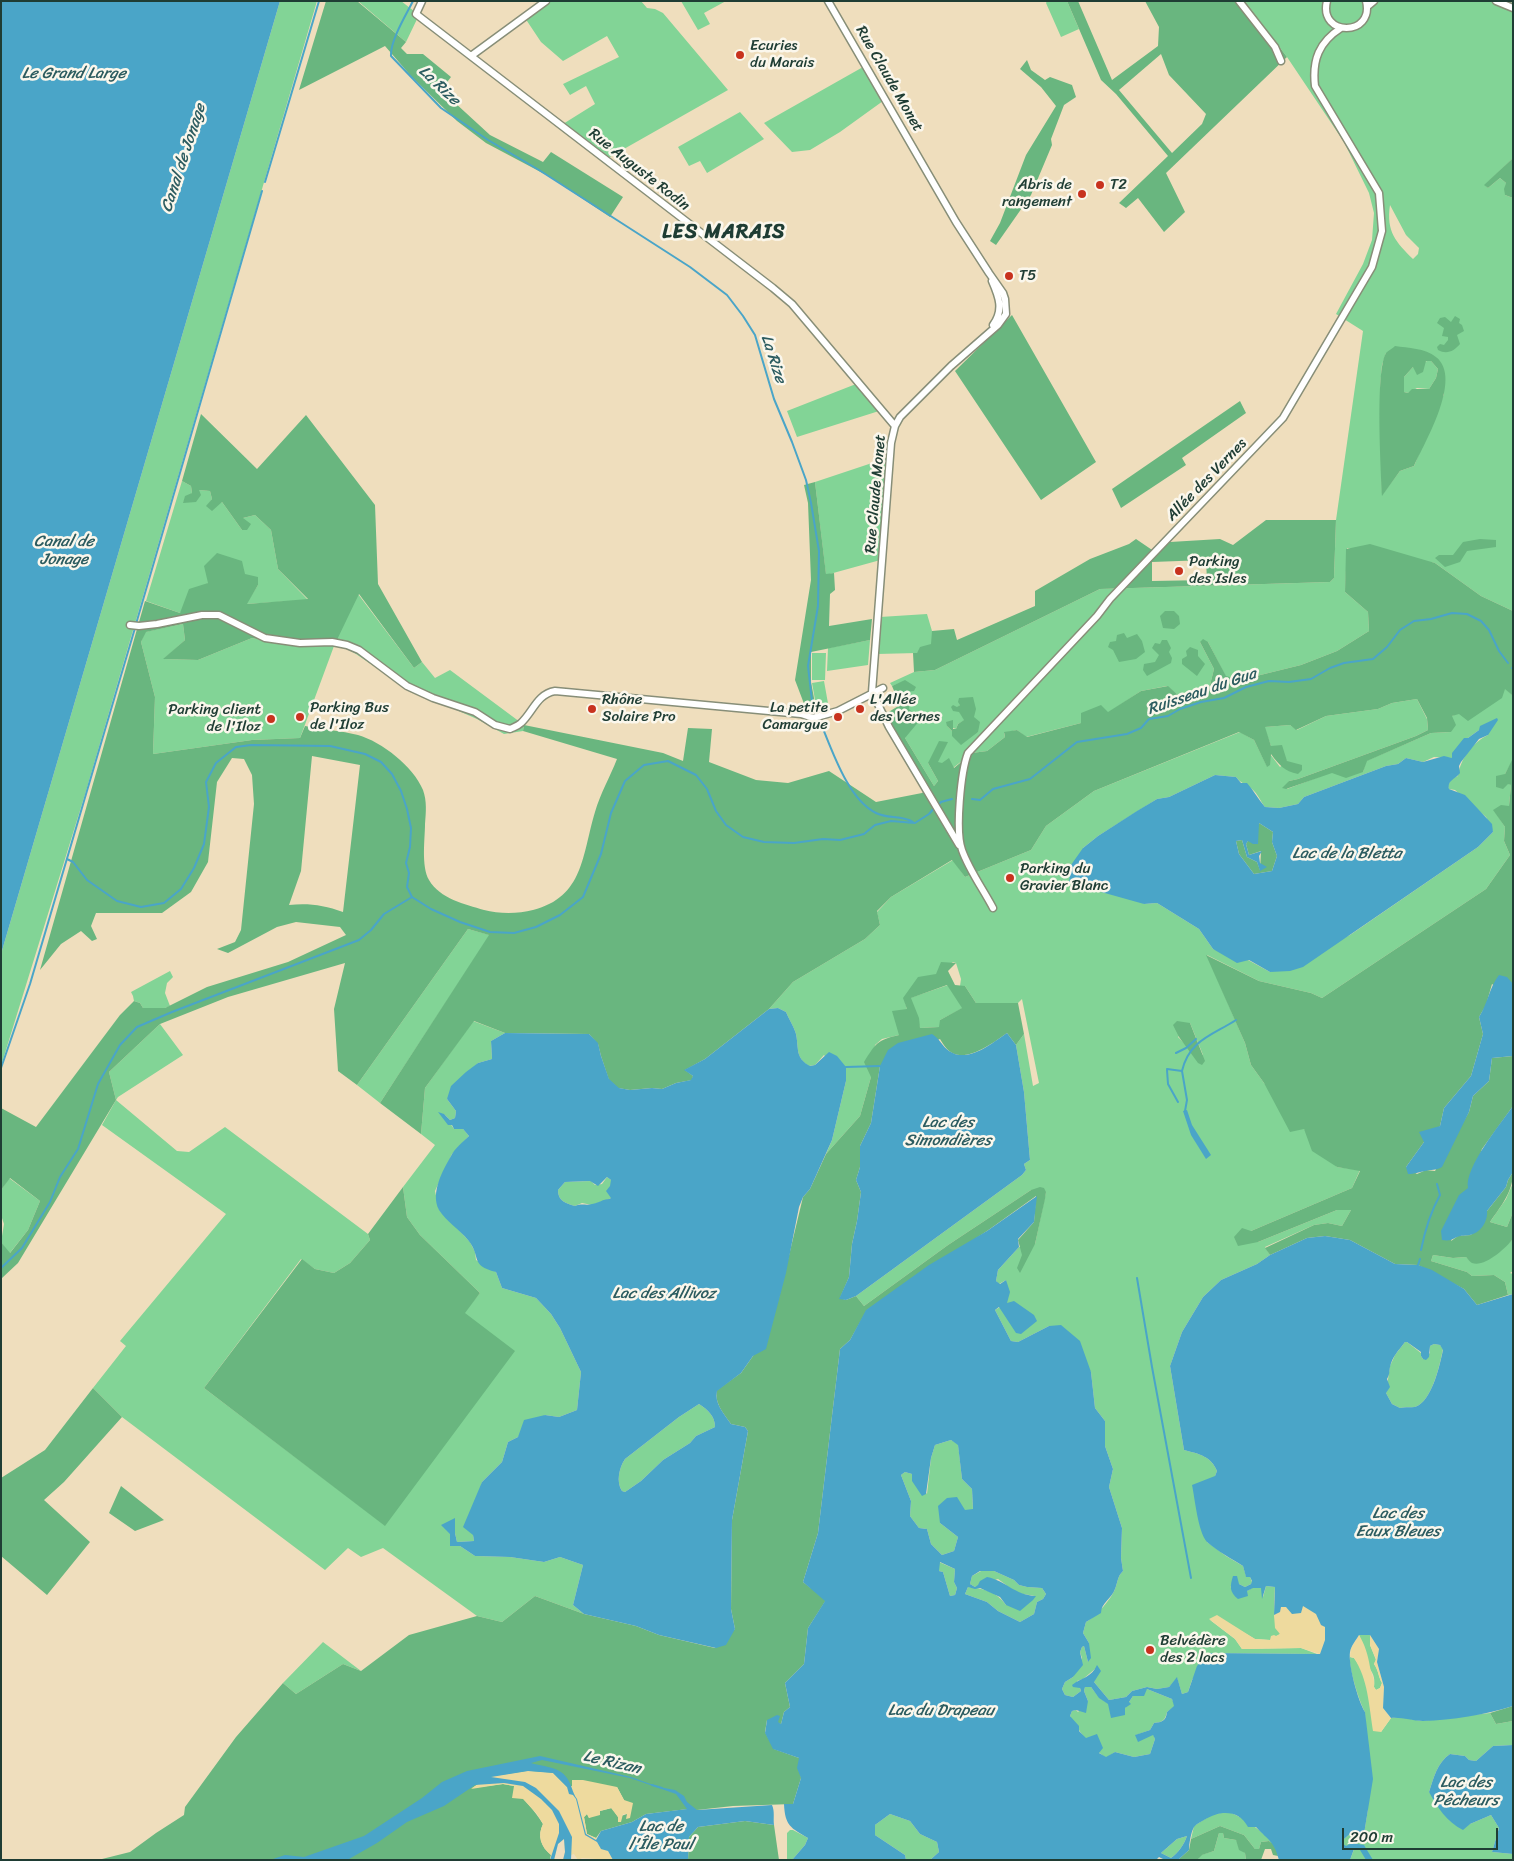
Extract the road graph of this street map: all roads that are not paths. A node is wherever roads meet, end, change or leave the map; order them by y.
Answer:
1 (422, 1) edge
2 (546, 1) edge
3 (828, 1) edge
4 (1239, 1) edge
5 (1327, 1) edge
6 (1374, 1) edge
7 (1496, 1) edge
8 (1367, 4) edge
9 (1513, 8) edge
10 (1330, 21) junction
11 (1341, 28) junction
12 (1328, 36) junction
13 (470, 56) junction
14 (1281, 61) dead end
15 (895, 426) junction
16 (130, 625) dead end
17 (883, 688) dead end
18 (872, 692) junction
19 (960, 846) junction
20 (993, 908) dead end

1 - 13 street, Rue Auguste Rodin
2 - 13 street
3 - 15 street, Rue Claude Monet
4 - 14 street
5 - 10 street, Allée des Vernes
6 - 8 street
7 - 9 street
8 - 11 street
10 - 11 street
10 - 12 street, Allée des Vernes
11 - 12 street
12 - 19 street, Allée des Vernes
13 - 15 street, Rue Auguste Rodin
15 - 18 street, Rue Claude Monet
16 - 18 street
17 - 18 street
18 - 19 street
19 - 20 street, Allée des Vernes

